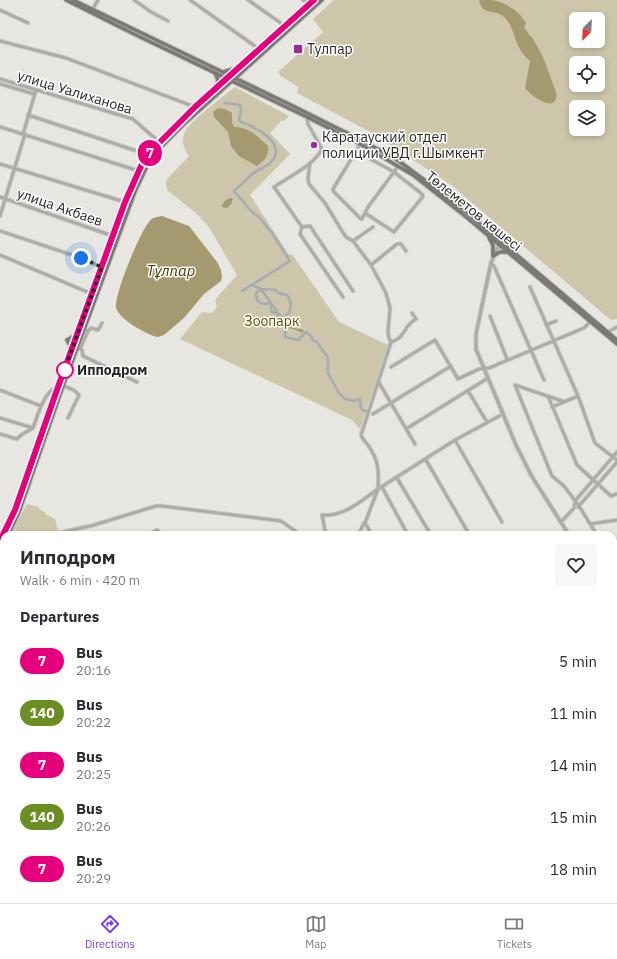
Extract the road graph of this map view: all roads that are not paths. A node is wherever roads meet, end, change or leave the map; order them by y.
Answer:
1 (66, 0) edge
2 (73, 0) edge
3 (98, 0) edge
4 (134, 0) edge
5 (190, 0) edge
6 (248, 0) edge
7 (303, 0) edge
8 (314, 0) edge
9 (322, 0) edge
10 (309, 4) junction
11 (0, 10) edge
12 (92, 10) junction
13 (168, 20) dead end
14 (28, 23) dead end
15 (285, 26) junction
16 (274, 36) junction
17 (278, 40) junction
18 (0, 41) edge
19 (259, 50) junction
20 (240, 67) junction
21 (214, 72) junction
22 (222, 72) junction
23 (229, 77) junction
24 (0, 79) edge
25 (234, 80) junction
26 (0, 84) edge
27 (216, 88) junction
28 (36, 90) junction
29 (34, 94) junction
30 (225, 103) dead end
31 (195, 107) junction
32 (28, 115) junction
33 (308, 116) junction
34 (0, 127) edge
35 (24, 134) junction
36 (159, 142) junction
37 (360, 144) junction
38 (356, 151) junction
39 (148, 155) junction
40 (310, 163) junction
41 (0, 164) edge
42 (398, 165) junction
43 (15, 169) junction
44 (139, 171) junction
45 (394, 172) junction
46 (0, 198) edge
47 (5, 199) junction
48 (125, 202) junction
49 (365, 213) junction
50 (0, 216) edge
51 (302, 227) junction
52 (373, 227) dead end
53 (0, 232) edge
54 (114, 236) junction
55 (488, 236) junction
56 (352, 241) junction
57 (500, 243) junction
58 (406, 251) dead end
59 (508, 253) junction
60 (0, 255) edge
61 (493, 256) junction
62 (491, 263) junction
63 (371, 265) junction
64 (102, 267) junction
65 (252, 285) junction
66 (530, 287) dead end
67 (261, 289) junction
68 (242, 290) dead end
69 (353, 291) dead end
70 (94, 295) junction
71 (343, 297) dead end
72 (412, 313) dead end
73 (490, 316) dead end
74 (282, 318) junction
75 (278, 321) junction
76 (556, 321) dead end
77 (590, 322) junction
78 (102, 323) dead end
79 (546, 325) junction
80 (617, 326) edge
81 (82, 328) junction
82 (88, 331) junction
83 (608, 332) junction
84 (78, 334) junction
85 (617, 340) edge
86 (554, 341) junction
87 (391, 342) junction
88 (617, 344) edge
89 (79, 349) junction
90 (72, 350) junction
91 (530, 350) junction
92 (507, 360) junction
93 (451, 366) junction
94 (391, 367) dead end
95 (484, 368) junction
96 (488, 378) junction
97 (544, 380) dead end
98 (378, 381) junction
99 (137, 382) dead end
100 (63, 386) junction
101 (58, 387) junction
102 (0, 390) edge
103 (468, 391) junction
104 (548, 396) junction
105 (578, 396) junction
106 (565, 402) junction
107 (391, 403) junction
108 (41, 406) junction
109 (552, 407) junction
110 (367, 412) junction
111 (373, 414) dead end
112 (503, 414) junction
113 (0, 418) edge
114 (68, 418) dead end
115 (487, 422) junction
116 (33, 428) junction
117 (406, 429) junction
118 (0, 434) edge
119 (455, 440) junction
120 (415, 444) dead end
121 (617, 452) edge
122 (613, 457) junction
123 (426, 460) junction
124 (617, 461) edge
125 (397, 478) junction
126 (593, 481) junction
127 (598, 485) junction
128 (382, 487) junction
129 (378, 489) junction
130 (617, 494) edge
131 (575, 501) junction
132 (579, 506) junction
133 (574, 508) junction
134 (617, 520) edge
135 (502, 522) dead end
136 (561, 522) junction
137 (364, 523) junction
138 (590, 524) junction
139 (5, 531) edge
140 (10, 531) edge
141 (68, 531) edge
142 (295, 531) edge
143 (325, 531) edge
144 (360, 531) edge
145 (369, 531) edge
146 (406, 531) edge
147 (429, 531) edge
148 (466, 531) edge
149 (567, 531) edge
150 (594, 531) edge

1 - 21 main road, Төлеметов көшесі
2 - 12 main road, Төлеметов көшесі
3 - 12 street
4 - 13 street
5 - 19 street
6 - 15 street
7 - 10 street
8 - 10 main road
9 - 17 main road
10 - 15 main road
11 - 14 street
12 - 22 main road, Төлеметов көшесі
15 - 16 main road
16 - 17 main road
16 - 19 main road
17 - 25 main road
18 - 31 street
19 - 20 main road
20 - 22 main road
20 - 23 main road
21 - 23 main road, Төлеметов көшесі
21 - 27 main road
22 - 23 main road, Төлеметов көшесі
23 - 25 main road, Төлеметов көшесі
23 - 27 main road
24 - 28 street, улица Уалиханова
25 - 33 main road, Төлеметов көшесі
25 - 57 main road, Төлеметов көшесі
25 - 70 main road
26 - 29 street
27 - 31 main road
28 - 29 street
28 - 36 street, улица Уалиханова
29 - 32 street
30 - 65 street
31 - 36 main road
32 - 35 street
32 - 39 street
33 - 37 main road, Төлеметов көшесі
33 - 40 street
34 - 35 street
35 - 43 street
35 - 44 street
36 - 39 main road
37 - 38 street
37 - 42 main road, Төлеметов көшесі
38 - 45 street
38 - 49 street
39 - 44 main road
40 - 51 street
40 - 56 street
41 - 43 street
42 - 45 street
42 - 55 main road, Төлеметов көшесі
43 - 47 street
43 - 48 street
44 - 48 main road
45 - 49 street
45 - 49 street
46 - 47 street, улица Акбаев
47 - 50 street
47 - 54 street, улица Акбаев
48 - 54 main road
51 - 69 street
51 - 71 street
52 - 56 street
53 - 64 street
54 - 64 main road
55 - 57 main road, Төлеметов көшесі
55 - 61 main road
56 - 63 street
57 - 59 main road, Төлеметов көшесі
57 - 61 street
57 - 83 main road, Төлеметов көшесі
58 - 63 street
59 - 61 main road
59 - 77 main road, Төлеметов көшесі
60 - 70 street
61 - 62 street
62 - 91 street
62 - 95 street
63 - 87 street
64 - 70 main road
65 - 67 street
65 - 68 street
66 - 79 street
67 - 74 street
67 - 74 street
67 - 75 street
70 - 81 main road
72 - 87 street
73 - 92 street
74 - 75 street
75 - 110 street
76 - 79 street
77 - 86 street
77 - 88 main road, Төлеметов көшесі
78 - 82 street
79 - 86 street
80 - 83 street
81 - 82 street
81 - 84 main road
81 - 89 main road
82 - 89 street
83 - 85 main road, Төлеметов көшесі
84 - 90 main road
84 - 90 main road
86 - 91 street
86 - 105 street
87 - 98 street
89 - 99 street
89 - 100 main road
90 - 101 main road
91 - 92 street
91 - 97 street
92 - 95 street
93 - 94 street
93 - 95 street
93 - 107 street
95 - 96 street
96 - 103 street
96 - 112 street
98 - 107 street
98 - 110 street
100 - 101 street
100 - 114 street
100 - 140 main road
101 - 108 street
101 - 139 main road
102 - 108 street
103 - 115 street
103 - 117 street
104 - 106 street
104 - 109 street
104 - 131 street
105 - 106 street
105 - 122 street
106 - 109 street
107 - 111 street
107 - 117 street
108 - 116 street
109 - 126 street
110 - 129 street
112 - 115 street
112 - 136 street
113 - 116 street
115 - 119 street
116 - 118 street
117 - 120 street
119 - 123 street
119 - 135 street
121 - 122 street
122 - 124 street
122 - 126 street
123 - 125 street
123 - 148 street
124 - 127 street
125 - 128 street
125 - 147 street
126 - 127 street
126 - 131 street
127 - 130 street
127 - 132 street
128 - 129 street
128 - 146 street
129 - 137 street
129 - 143 street
131 - 132 street
131 - 133 street
132 - 133 street
132 - 138 street
133 - 136 street
134 - 138 street
136 - 149 street
137 - 144 street
137 - 145 street
138 - 150 street
141 - 142 street

